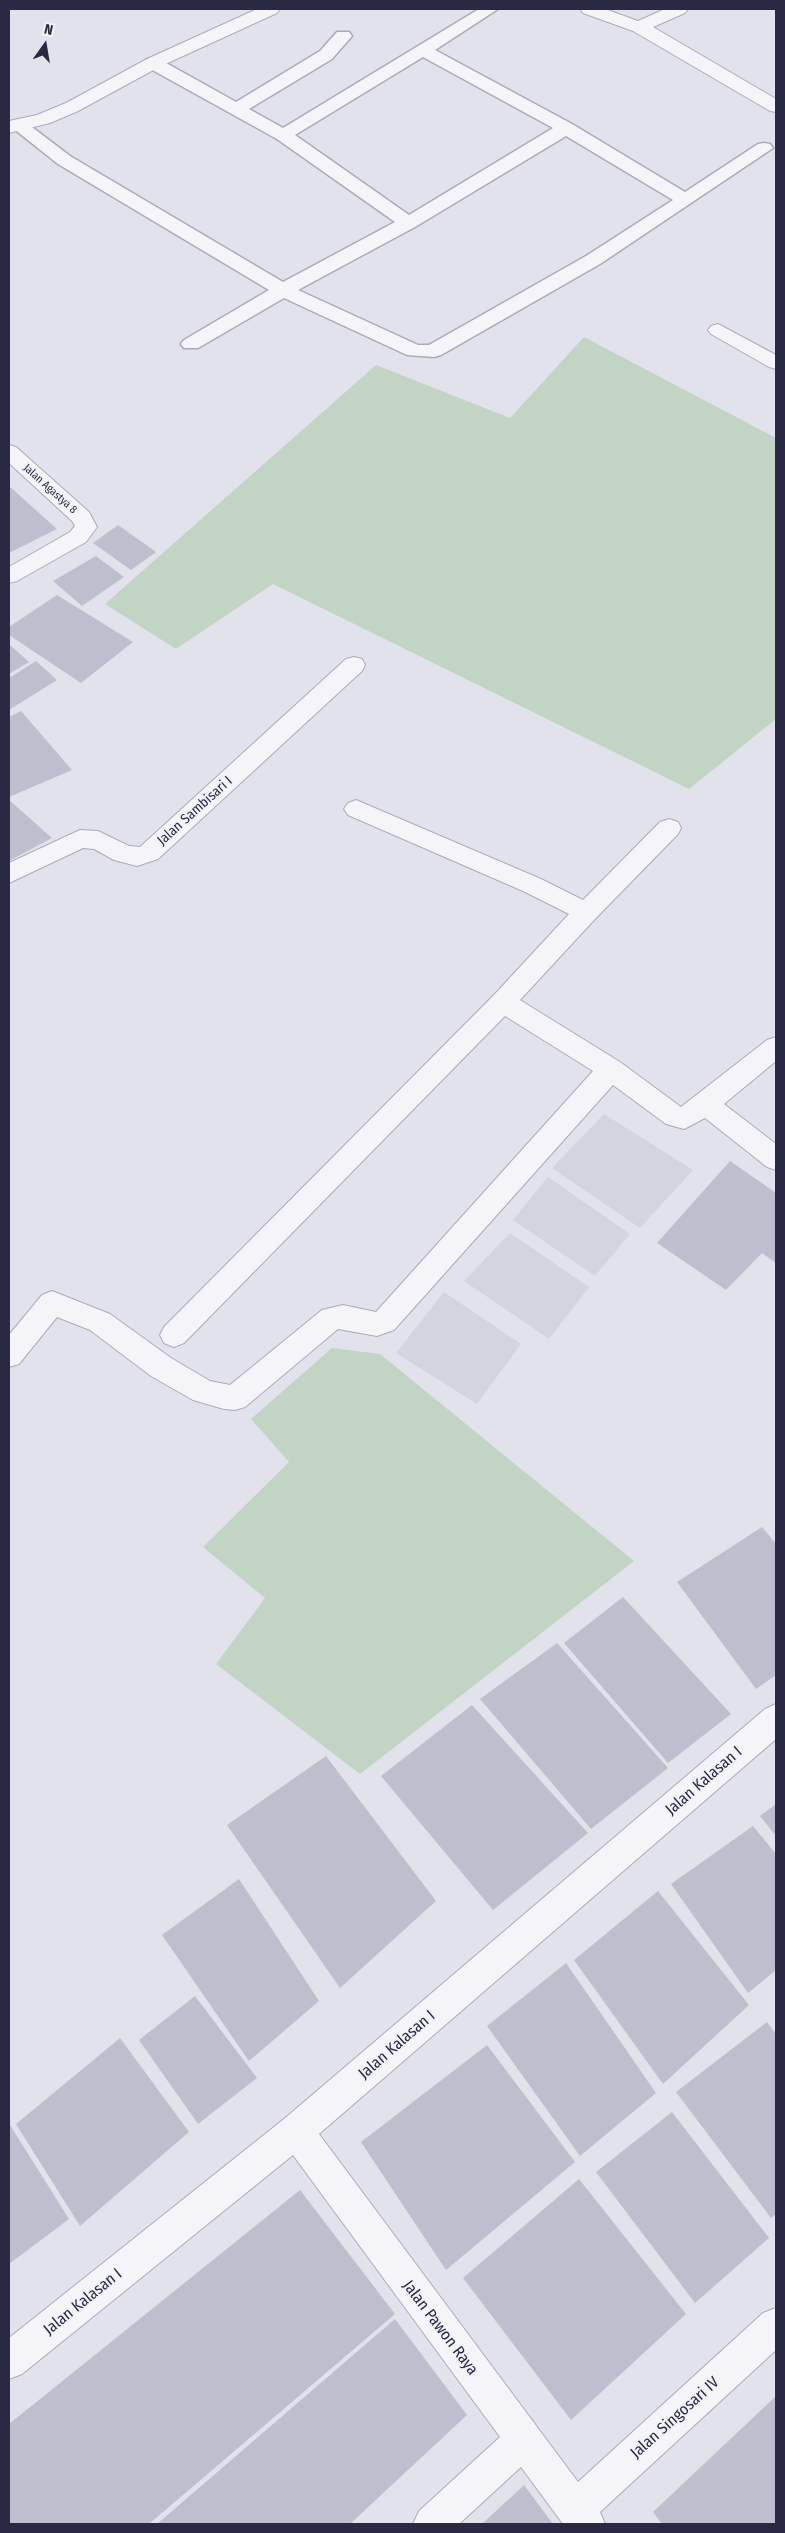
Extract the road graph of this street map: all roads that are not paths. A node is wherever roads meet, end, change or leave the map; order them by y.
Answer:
1 (271, 9) edge
2 (490, 9) edge
3 (589, 9) edge
4 (679, 9) edge
5 (638, 27) junction
6 (343, 36) dead end
7 (421, 49) junction
8 (154, 63) junction
9 (776, 107) edge
10 (236, 110) junction
11 (13, 126) edge
12 (566, 128) junction
13 (283, 135) junction
14 (764, 148) dead end
15 (684, 199) junction
16 (408, 223) junction
17 (283, 290) junction
18 (718, 330) dead end
19 (191, 344) dead end
20 (776, 363) edge
21 (9, 452) edge
22 (9, 576) edge
23 (354, 665) dead end
24 (356, 808) dead end
25 (669, 828) dead end
26 (9, 874) edge
27 (586, 912) junction
28 (503, 1002) junction
29 (776, 1047) edge
30 (611, 1069) junction
31 (702, 1107) junction
32 (776, 1159) edge
33 (174, 1335) dead end
34 (9, 1355) edge
35 (776, 1719) edge
36 (296, 2131) junction
37 (776, 2326) edge
38 (9, 2361) edge
39 (524, 2440) junction
40 (580, 2517) edge
41 (432, 2524) edge

1 - 8 street
2 - 7 lane
3 - 5 street
4 - 5 street
5 - 9 street
6 - 10 lane
7 - 12 lane
7 - 13 lane
8 - 10 lane
8 - 11 street
10 - 13 lane
11 - 17 lane
12 - 15 lane
12 - 16 lane
13 - 16 lane
14 - 15 lane
15 - 17 lane
16 - 17 lane
17 - 19 lane
18 - 20 street
21 - 22 street, Jalan Agastya 8
23 - 26 street, Jalan Sambisari I
24 - 27 street
25 - 27 street
27 - 28 street
28 - 30 street
28 - 33 street
29 - 31 street
30 - 31 street
30 - 34 street
31 - 32 street
35 - 36 street, Jalan Kalasan I
36 - 38 street, Jalan Kalasan I
36 - 39 street, Jalan Pawon Raya
37 - 40 street, Jalan Singosari IV
39 - 40 street, Jalan Pawon Raya
39 - 41 street

